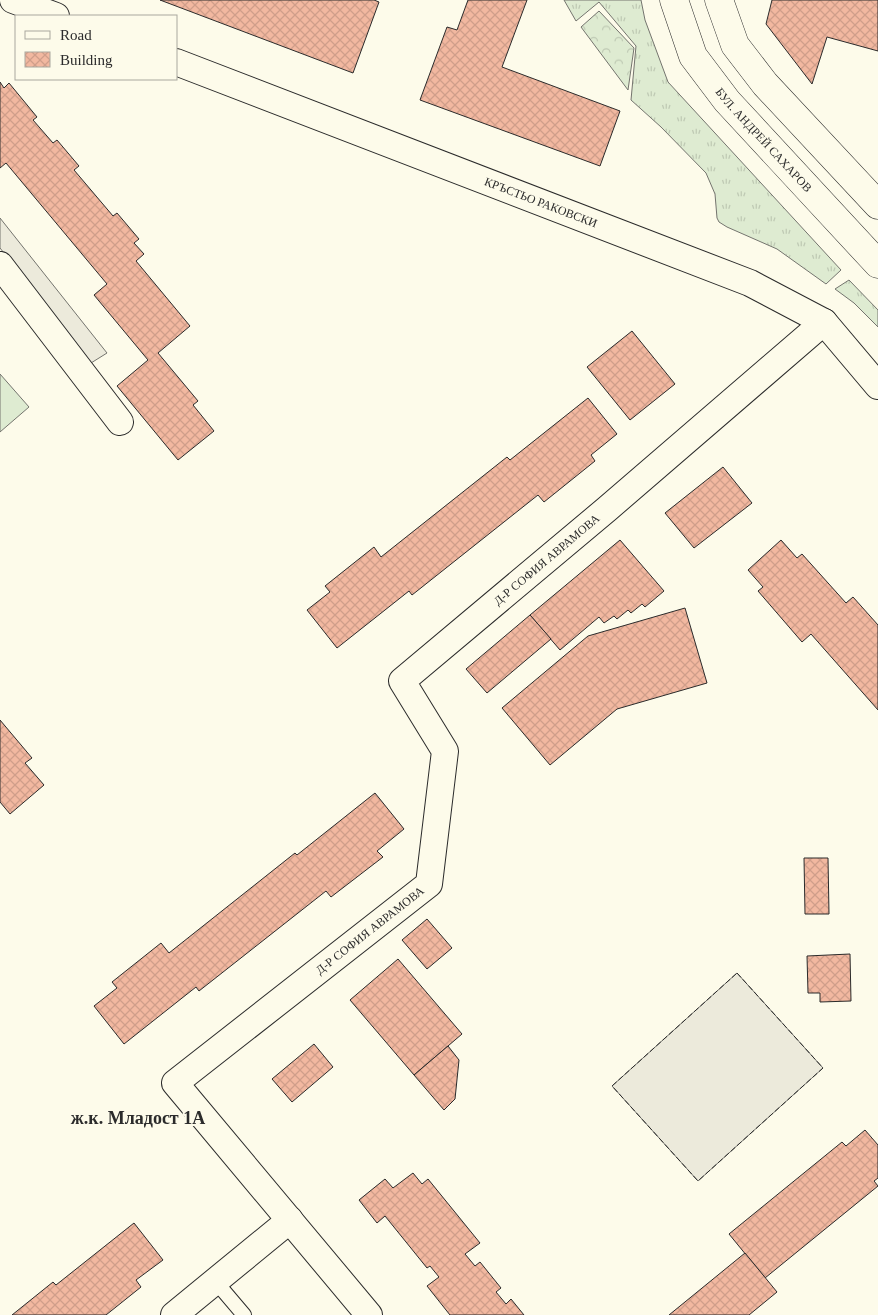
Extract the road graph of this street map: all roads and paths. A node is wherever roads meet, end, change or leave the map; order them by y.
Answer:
1 (13, 0) edge
2 (674, 0) edge
3 (719, 0) edge
4 (53, 15) edge
5 (178, 63) edge
6 (878, 204) edge
7 (878, 264) edge
8 (0, 265) edge
9 (824, 322) junction
10 (878, 386) edge
11 (120, 422) dead end
12 (290, 1220) junction
13 (216, 1282) junction
14 (174, 1315) edge
15 (244, 1315) edge
16 (369, 1315) edge

1 - 4 street
2 - 7 main road, БУЛ. АНДРЕЙ САХАРОВ
3 - 6 main road
5 - 9 street, КРЪСТЬО РАКОВСКИ
8 - 11 street
9 - 10 street, КРЪСТЬО РАКОВСКИ
9 - 12 street, Д-Р СОФИЯ АВРАМОВА
12 - 13 street
12 - 16 street
13 - 14 street
13 - 15 lane

